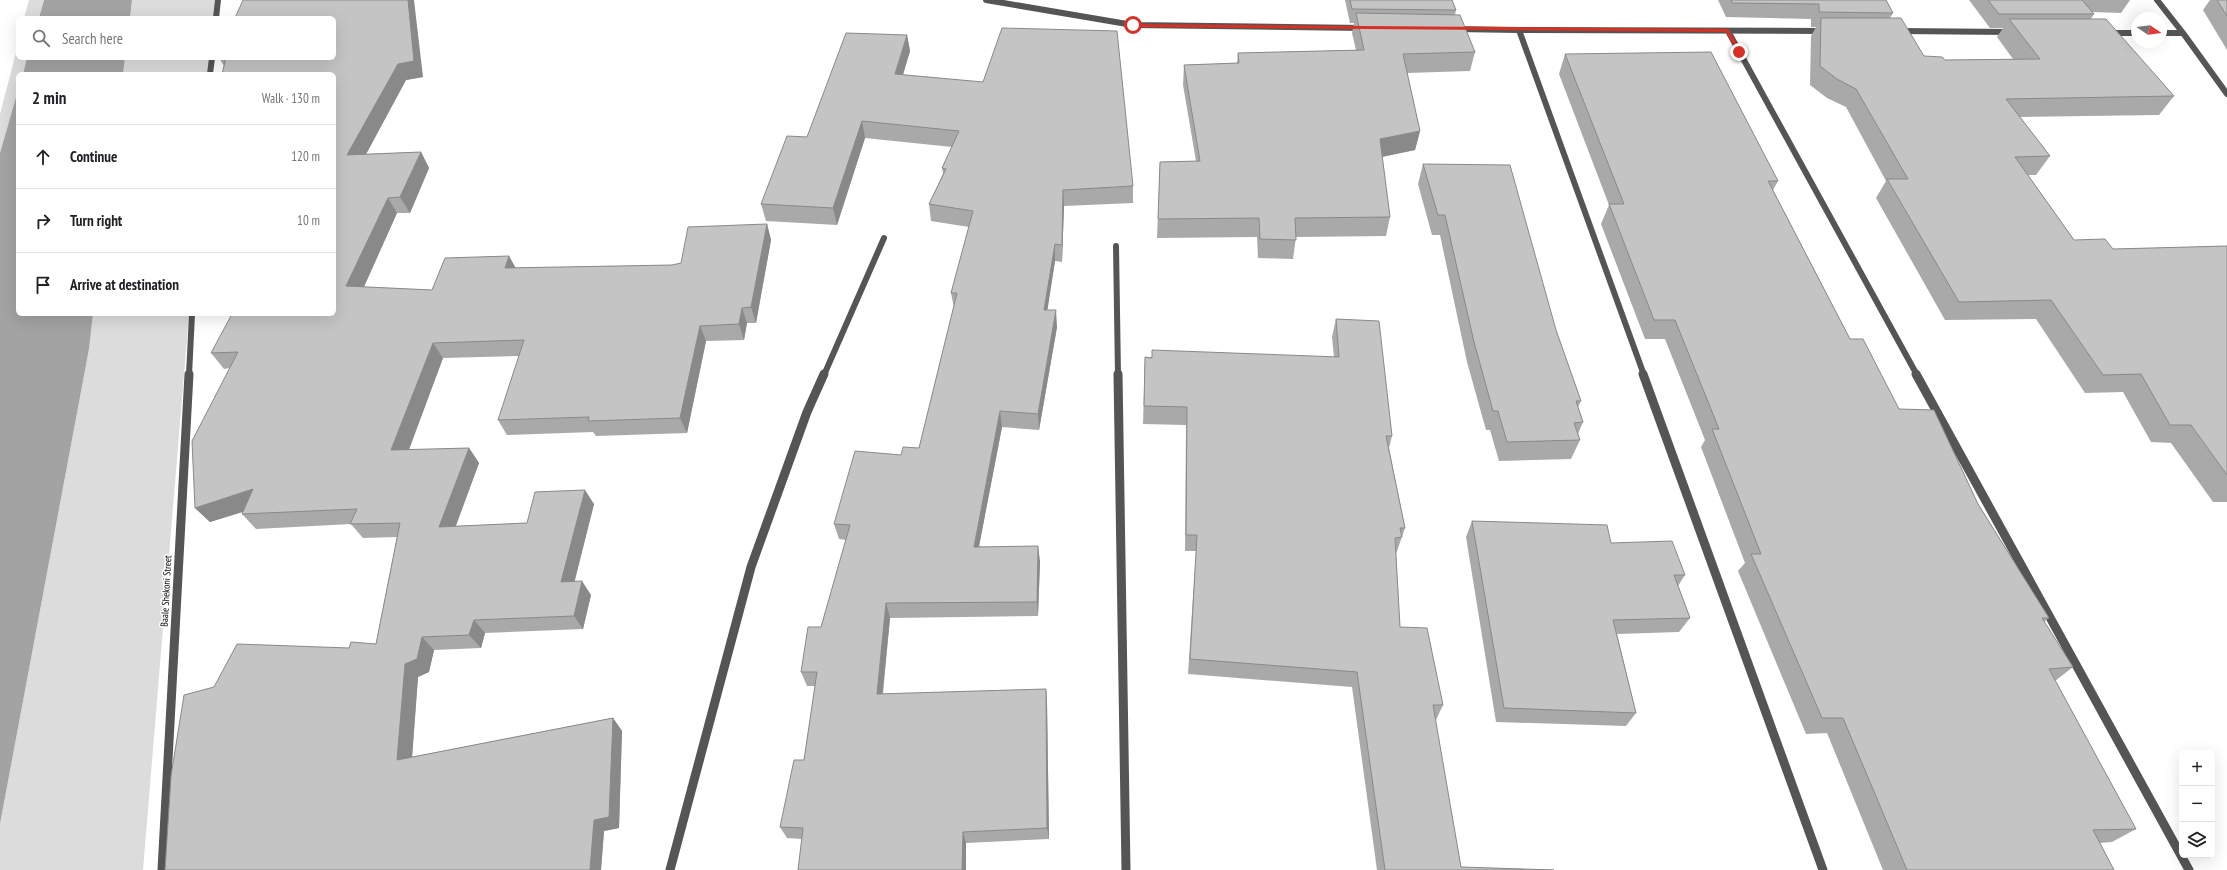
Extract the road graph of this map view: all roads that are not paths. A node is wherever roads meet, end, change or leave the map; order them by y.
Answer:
1 (218, 0) edge
2 (986, 0) edge
3 (1038, 0) edge
4 (2157, 0) edge
5 (1035, 8) junction
6 (216, 16) edge
7 (1370, 28) edge
8 (1448, 29) edge
9 (1519, 30) junction
10 (1728, 30) junction
11 (1830, 31) edge
12 (1893, 31) edge
13 (2019, 32) edge
14 (2098, 32) edge
15 (2131, 33) edge
16 (2167, 33) edge
17 (2183, 33) junction
18 (212, 60) edge
19 (210, 72) edge
20 (2227, 94) edge
21 (884, 238) dead end
22 (1116, 246) dead end
23 (192, 316) edge
24 (162, 870) edge
25 (670, 870) edge
26 (1126, 870) edge
27 (1822, 870) edge
28 (2188, 870) edge

1 - 6 street
2 - 5 street
3 - 5 street
4 - 17 street
5 - 7 street
8 - 9 street
9 - 10 street
9 - 27 street
10 - 11 street
10 - 28 street
12 - 13 street
14 - 15 street
16 - 17 street
17 - 20 street
18 - 19 street
21 - 25 street
22 - 26 street
23 - 24 street, Baale Shekoni Street

